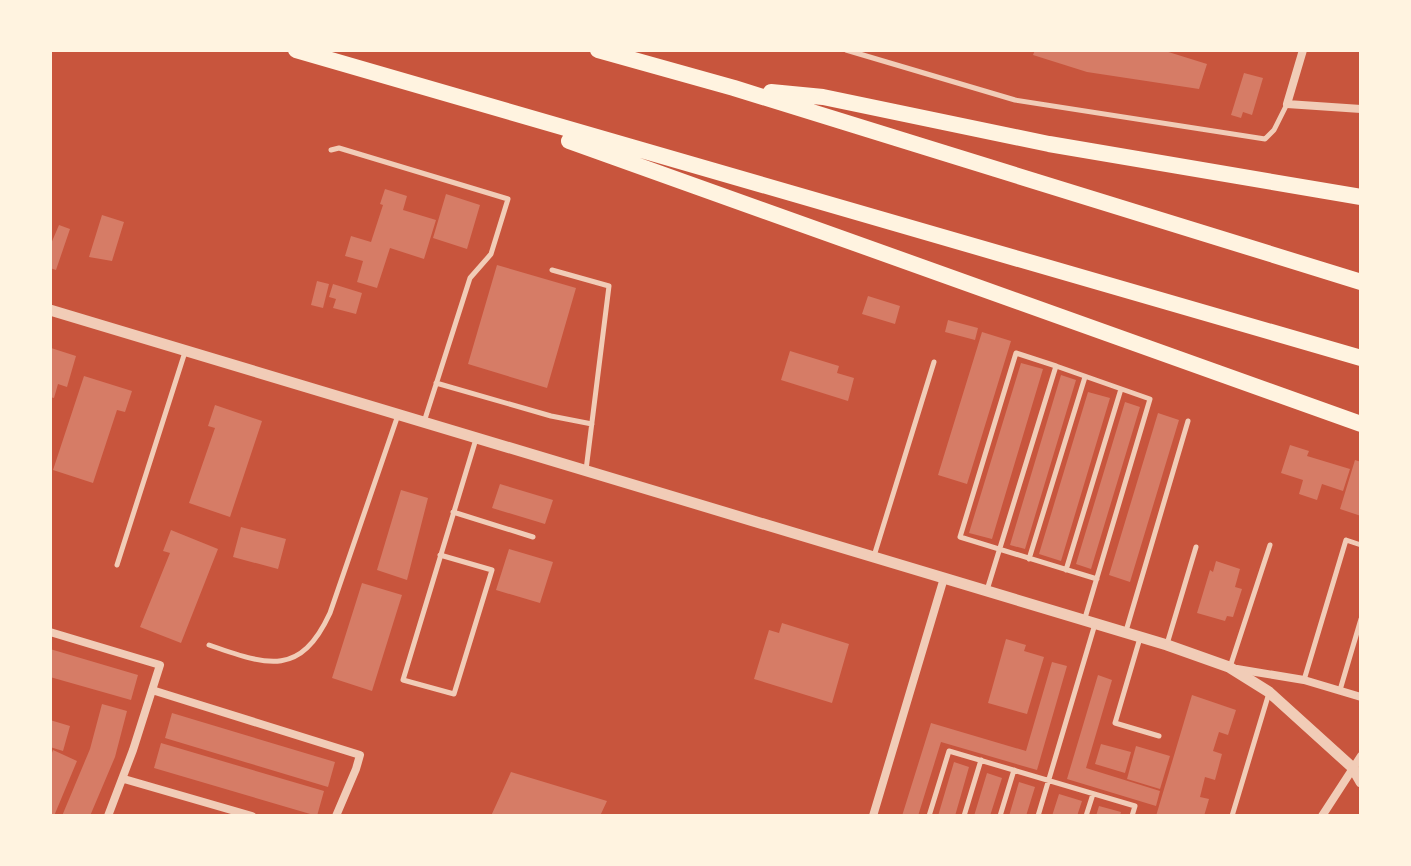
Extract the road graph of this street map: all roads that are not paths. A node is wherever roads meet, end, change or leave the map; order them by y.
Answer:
1 (296, 50) edge
2 (598, 50) edge
3 (846, 50) edge
4 (1303, 50) edge
5 (734, 88) junction
6 (425, 89) junction
7 (1287, 104) junction
8 (1361, 109) edge
9 (331, 150) dead end
10 (1361, 197) edge
11 (552, 270) dead end
12 (1361, 282) edge
13 (50, 310) edge
14 (186, 351) junction
15 (1361, 358) edge
16 (934, 362) dead end
17 (1056, 366) junction
18 (1085, 377) junction
19 (436, 383) junction
20 (1121, 389) junction
21 (398, 414) junction
22 (1188, 421) dead end
23 (424, 422) junction
24 (592, 424) junction
25 (1361, 424) edge
26 (477, 438) junction
27 (586, 471) junction
28 (453, 512) junction
29 (533, 537) dead end
30 (1270, 545) dead end
31 (1361, 545) edge
32 (1196, 547) dead end
33 (999, 549) junction
34 (440, 555) junction
35 (874, 557) junction
36 (1029, 559) junction
37 (117, 565) dead end
38 (1066, 570) junction
39 (944, 578) junction
40 (1097, 579) junction
41 (987, 591) junction
42 (1361, 619) edge
43 (1090, 622) junction
44 (50, 632) edge
45 (1125, 632) junction
46 (1140, 637) junction
47 (209, 645) dead end
48 (1167, 645) junction
49 (1229, 667) junction
50 (1304, 680) junction
51 (152, 690) junction
52 (1340, 690) junction
53 (1269, 692) junction
54 (1361, 697) edge
55 (1159, 736) dead end
56 (1361, 756) edge
57 (981, 760) junction
58 (1353, 768) junction
59 (1014, 770) junction
60 (124, 779) junction
61 (1049, 780) junction
62 (1361, 782) edge
63 (1093, 794) junction
64 (108, 816) edge
65 (252, 816) edge
66 (336, 816) edge
67 (873, 816) edge
68 (929, 816) edge
69 (964, 816) edge
70 (1000, 816) edge
71 (1038, 816) edge
72 (1086, 816) edge
73 (1132, 816) edge
74 (1232, 816) edge
75 (1322, 816) edge

1 - 6 highway
2 - 5 highway
3 - 7 lane
4 - 7 street
5 - 10 highway
5 - 12 highway
6 - 15 highway
6 - 25 highway
7 - 8 street
9 - 19 lane
11 - 24 lane
13 - 14 street
14 - 21 street
14 - 37 lane
16 - 35 lane
17 - 18 lane
17 - 33 lane
17 - 33 lane
18 - 20 lane
18 - 36 lane
19 - 23 lane
19 - 24 lane
20 - 38 lane
20 - 40 lane
21 - 23 street
21 - 47 lane
22 - 45 lane
23 - 26 street
24 - 27 lane
26 - 27 street
26 - 28 lane
27 - 35 street
28 - 29 lane
28 - 34 lane
30 - 49 lane
31 - 50 lane
32 - 48 lane
33 - 36 lane
33 - 41 lane
34 - 34 lane
35 - 39 street
36 - 38 lane
38 - 40 lane
39 - 41 street
39 - 67 street
40 - 43 lane
41 - 43 street
42 - 52 lane
43 - 45 street
43 - 61 lane
44 - 51 street
45 - 46 street
46 - 48 street
46 - 55 lane
48 - 49 street
49 - 50 street
49 - 53 street
50 - 52 street
51 - 60 street
51 - 66 street
52 - 54 street
53 - 58 street
53 - 74 lane
56 - 58 street
57 - 59 lane
57 - 68 lane
57 - 69 lane
58 - 62 street
58 - 75 street
59 - 61 lane
59 - 70 lane
60 - 64 street
60 - 65 street
61 - 63 lane
61 - 71 lane
63 - 72 lane
63 - 73 lane

